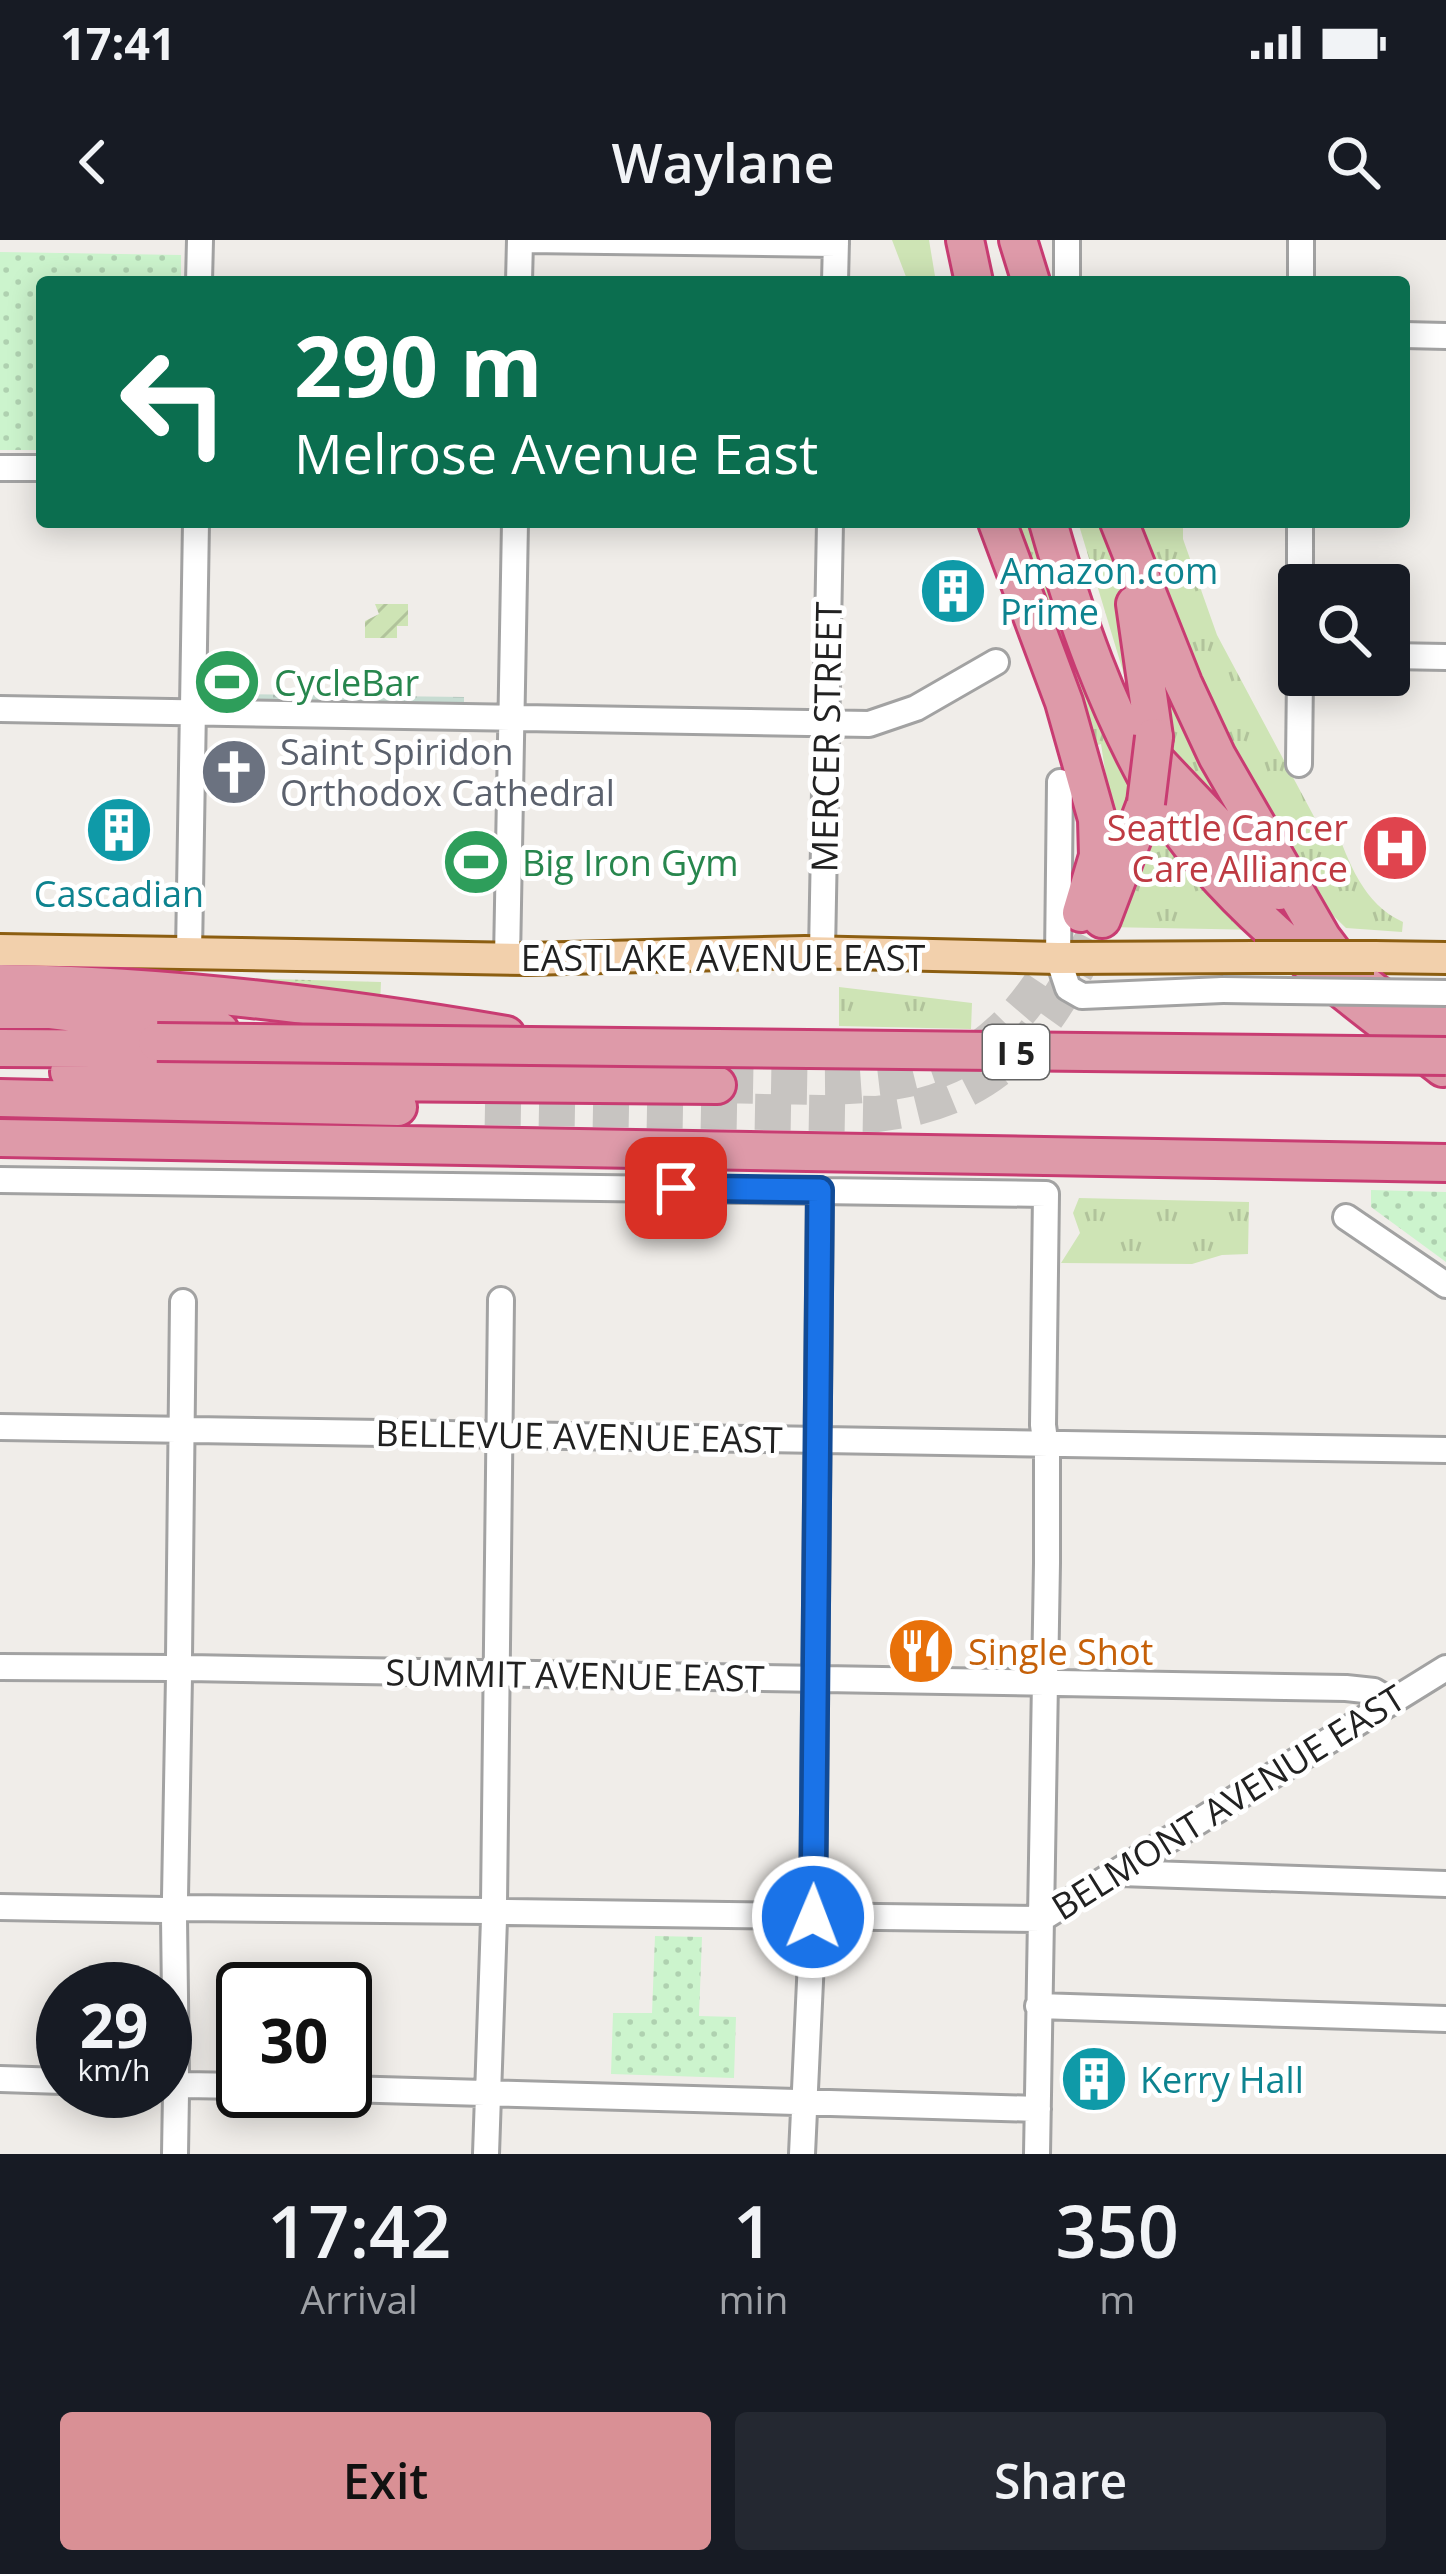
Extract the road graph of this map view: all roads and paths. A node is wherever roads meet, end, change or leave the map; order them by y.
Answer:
1 (200, 240) edge
2 (523, 240) edge
3 (944, 240) edge
4 (965, 240) edge
5 (1018, 240) edge
6 (1067, 240) edge
7 (1301, 240) edge
8 (836, 242) edge
9 (199, 276) edge
10 (520, 276) edge
11 (835, 276) edge
12 (950, 276) edge
13 (973, 276) edge
14 (1029, 276) edge
15 (1067, 276) edge
16 (1301, 276) edge
17 (1410, 335) edge
18 (1446, 336) edge
19 (0, 468) edge
20 (36, 468) edge
21 (196, 528) edge
22 (515, 528) edge
23 (830, 528) edge
24 (999, 528) edge
25 (1050, 528) edge
26 (1119, 528) edge
27 (1121, 528) edge
28 (1300, 528) edge
29 (1300, 564) edge
30 (1410, 656) edge
31 (1446, 657) edge
32 (996, 662) dead end
33 (1300, 696) edge
34 (0, 709) edge
35 (193, 712) junction
36 (1115, 717) junction
37 (512, 718) junction
38 (826, 723) junction
39 (1204, 727) junction
40 (1299, 764) dead end
41 (1060, 782) dead end
42 (1322, 938) junction
43 (0, 950) edge
44 (822, 952) junction
45 (189, 953) junction
46 (1058, 958) junction
47 (1446, 958) edge
48 (507, 959) junction
49 (0, 982) edge
50 (1446, 993) edge
51 (0, 1010) edge
52 (1446, 1011) edge
53 (1446, 1024) edge
54 (0, 1044) edge
55 (586, 1048) junction
56 (336, 1051) junction
57 (1446, 1056) edge
58 (0, 1068) edge
59 (1446, 1068) edge
60 (717, 1085) tunnel mouth
61 (494, 1096) junction
62 (0, 1098) edge
63 (0, 1138) edge
64 (1446, 1163) edge
65 (0, 1180) edge
66 (820, 1190) junction
67 (1346, 1217) dead end
68 (1446, 1285) edge
69 (501, 1300) dead end
70 (183, 1302) dead end
71 (0, 1427) edge
72 (183, 1430) junction
73 (499, 1436) junction
74 (817, 1439) junction
75 (1046, 1443) junction
76 (1446, 1450) edge
77 (0, 1667) edge
78 (179, 1667) junction
79 (1446, 1668) edge
80 (496, 1674) junction
81 (815, 1678) junction
82 (1045, 1681) junction
83 (1390, 1700) junction
84 (1120, 1873) junction
85 (1446, 1884) edge
86 (0, 1906) edge
87 (175, 1908) junction
88 (494, 1911) junction
89 (813, 1917) junction
90 (1041, 1919) junction
91 (175, 1962) edge
92 (1038, 2006) junction
93 (1446, 2019) edge
94 (0, 2079) edge
95 (36, 2080) edge
96 (372, 2090) edge
97 (488, 2093) junction
98 (803, 2104) junction
99 (1038, 2108) junction
100 (174, 2118) edge
101 (175, 2154) edge
102 (486, 2154) edge
103 (802, 2154) edge
104 (1037, 2154) edge

1 - 9 street
2 - 8 street
2 - 10 street
3 - 12 highway
4 - 13 highway
5 - 14 highway
6 - 15 street
7 - 16 street
8 - 11 street
17 - 18 street
19 - 20 street
21 - 35 street
22 - 37 street
23 - 38 street, MERCER STREET
24 - 26 highway, bridge
25 - 36 highway
27 - 39 highway
28 - 29 street
30 - 31 street
32 - 38 street
33 - 40 street
34 - 35 street
35 - 37 street
35 - 45 street
36 - 42 highway
36 - 59 highway
37 - 38 street
37 - 48 street
38 - 44 street, MERCER STREET
39 - 42 highway
39 - 52 highway
41 - 46 street
42 - 53 highway
43 - 45 main road, EASTLAKE AVENUE EAST
44 - 46 main road, EASTLAKE AVENUE EAST
44 - 48 main road, EASTLAKE AVENUE EAST
45 - 48 main road, EASTLAKE AVENUE EAST
46 - 47 main road, EASTLAKE AVENUE EAST, bridge
46 - 50 street, bridge
49 - 55 highway, bridge
51 - 56 highway
54 - 55 highway, I 5, bridge
54 - 56 highway
55 - 57 highway, I 5, bridge
56 - 59 highway
58 - 61 highway
60 - 61 highway
61 - 62 highway
63 - 64 highway
65 - 66 street
66 - 74 street
66 - 75 street
67 - 68 street
69 - 73 street
70 - 72 street
71 - 72 street, BELLEVUE AVENUE EAST
72 - 73 street, BELLEVUE AVENUE EAST
72 - 78 street
73 - 74 street, BELLEVUE AVENUE EAST
73 - 80 street
74 - 75 street, BELLEVUE AVENUE EAST
74 - 81 street
75 - 76 street, BELLEVUE AVENUE EAST
75 - 82 street
77 - 78 street, SUMMIT AVENUE EAST
78 - 80 street, SUMMIT AVENUE EAST
78 - 87 street
79 - 83 street, BELMONT AVENUE EAST
80 - 81 street, SUMMIT AVENUE EAST
80 - 88 street
81 - 82 street, SUMMIT AVENUE EAST
81 - 89 street
82 - 83 street, SUMMIT AVENUE EAST
82 - 90 street
83 - 84 street, BELMONT AVENUE EAST
84 - 85 street
84 - 90 street, BELMONT AVENUE EAST
86 - 87 street, BELMONT AVENUE EAST
87 - 88 street, BELMONT AVENUE EAST
87 - 91 street
88 - 89 street, BELMONT AVENUE EAST
88 - 97 street
89 - 90 street, BELMONT AVENUE EAST
89 - 98 street
90 - 92 street
92 - 93 street
92 - 99 street
94 - 95 street
96 - 97 street
97 - 98 street
97 - 102 street
98 - 99 street
98 - 103 street
99 - 104 street
100 - 101 street

